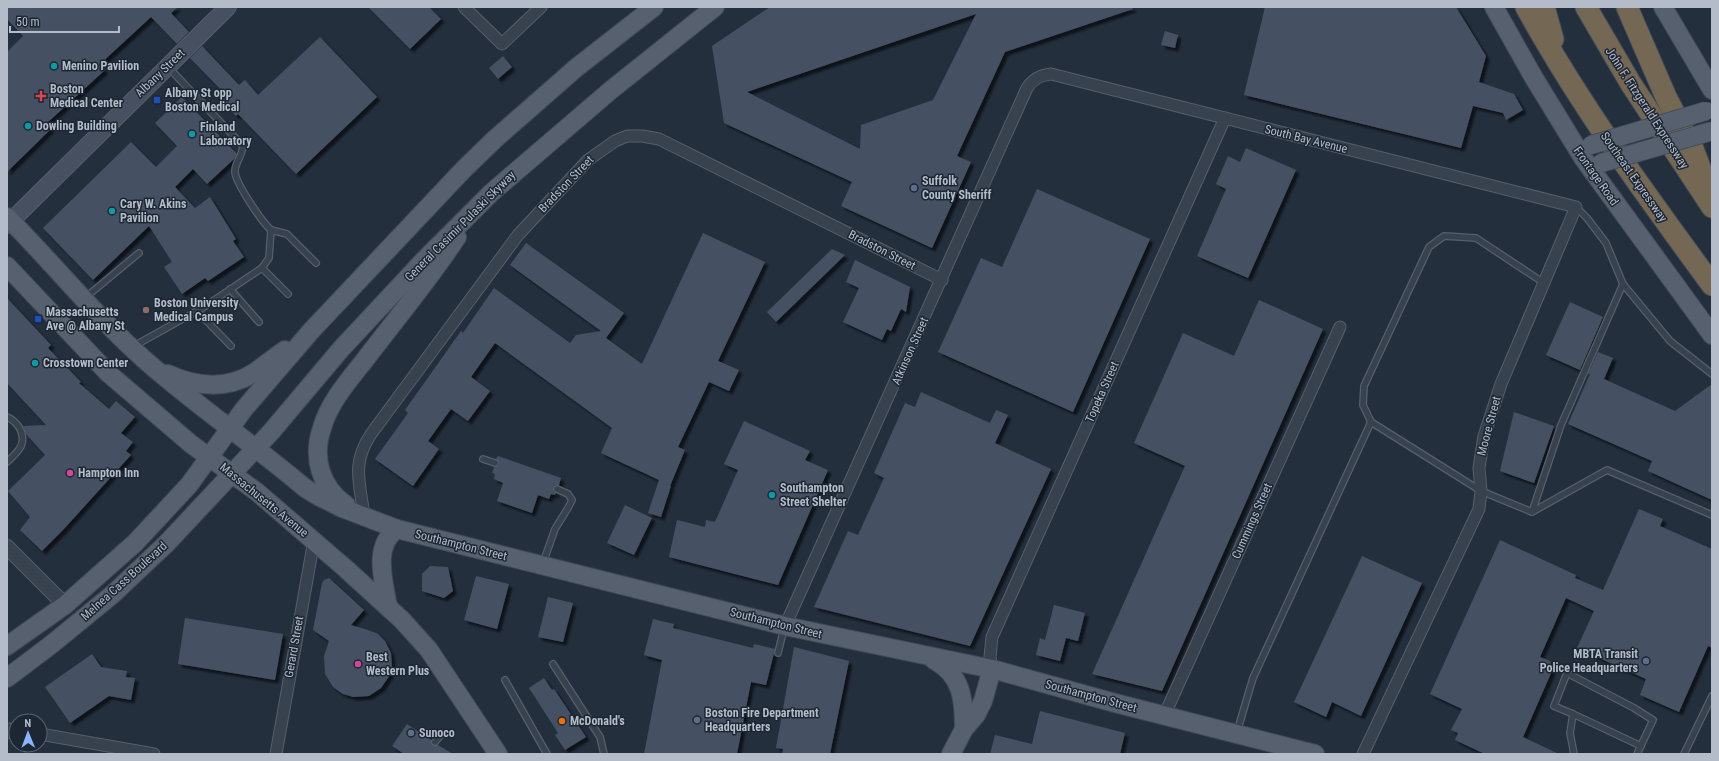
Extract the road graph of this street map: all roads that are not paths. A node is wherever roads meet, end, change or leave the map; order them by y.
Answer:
1 (228, 7) edge
2 (464, 7) edge
3 (541, 7) edge
4 (654, 7) edge
5 (715, 7) edge
6 (1494, 7) edge
7 (1526, 7) edge
8 (1544, 7) edge
9 (1586, 7) edge
10 (1627, 7) edge
11 (1663, 7) edge
12 (167, 66) junction
13 (1561, 67) junction
14 (1037, 78) joint
15 (1712, 90) edge
16 (1709, 110) edge
17 (1224, 118) junction
18 (1712, 131) edge
19 (1590, 156) junction
20 (1712, 200) edge
21 (479, 205) junction
22 (1576, 207) junction
23 (1712, 207) edge
24 (8, 221) edge
25 (271, 230) junction
26 (139, 253) dead end
27 (316, 263) dead end
28 (7, 266) edge
29 (262, 268) junction
30 (942, 280) junction
31 (1544, 283) junction
32 (1623, 284) junction
33 (1712, 285) edge
34 (230, 289) junction
35 (288, 294) dead end
36 (85, 299) junction
37 (197, 311) junction
38 (259, 322) dead end
39 (1340, 327) dead end
40 (311, 331) junction
41 (1712, 335) edge
42 (231, 346) dead end
43 (131, 347) junction
44 (145, 360) junction
45 (1712, 374) edge
46 (7, 417) edge
47 (1371, 422) junction
48 (230, 429) junction
49 (255, 448) junction
50 (209, 457) junction
51 (483, 459) dead end
52 (7, 462) edge
53 (495, 463) dead end
54 (231, 473) junction
55 (558, 489) dead end
56 (1481, 491) junction
57 (1532, 512) junction
58 (1712, 515) edge
59 (364, 516) junction
60 (397, 529) junction
61 (314, 540) junction
62 (7, 547) edge
63 (543, 565) junction
64 (65, 605) junction
65 (388, 607) junction
66 (785, 626) junction
67 (7, 646) edge
68 (778, 653) dead end
69 (924, 655) junction
70 (553, 664) dead end
71 (992, 669) junction
72 (7, 678) edge
73 (505, 680) dead end
74 (1712, 696) edge
75 (1573, 714) junction
76 (1164, 716) junction
77 (964, 729) junction
78 (1237, 734) junction
79 (48, 735) edge
80 (440, 736) dead end
81 (435, 742) dead end
82 (1641, 746) junction
83 (154, 754) edge
84 (276, 754) edge
85 (498, 754) edge
86 (547, 754) edge
87 (604, 754) edge
88 (951, 754) edge
89 (1315, 754) edge
90 (1363, 754) edge
91 (1574, 754) edge
92 (1637, 754) edge
93 (1684, 754) edge

1 - 12 main road, Albany Street
2 - 3 street
4 - 40 main road
5 - 21 main road, General Casimir Pulaski Skyway
6 - 19 main road, Frontage Road
7 - 13 highway
8 - 13 highway
9 - 23 highway, John F. Fitzgerald Expressway
10 - 20 highway
11 - 15 main road
12 - 24 main road, Albany Street
12 - 25 lane
13 - 33 highway, Southeast Expressway
14 - 17 street, South Bay Avenue
14 - 30 street, Atkinson Street
16 - 19 main road, bridge
17 - 22 street, South Bay Avenue
17 - 71 street, Topeka Street
18 - 19 main road, bridge
19 - 41 main road, Frontage Road
21 - 49 main road, General Casimir Pulaski Skyway
21 - 59 main road
22 - 31 street, Moore Street
22 - 32 lane
24 - 36 main road
25 - 27 lane
25 - 29 lane
26 - 36 lane
28 - 50 main road, Massachusetts Avenue
29 - 34 lane
29 - 35 lane
30 - 59 street, Bradston Street
30 - 66 street, Atkinson Street
31 - 47 lane
31 - 56 street, Moore Street
32 - 45 lane
32 - 57 lane
34 - 37 lane
34 - 38 lane
36 - 43 main road
37 - 42 lane
37 - 43 lane
39 - 76 street, Cummings Street
40 - 44 main road
40 - 48 main road
43 - 44 main road
44 - 48 main road
46 - 52 lane
47 - 56 lane
47 - 78 lane
48 - 49 main road
48 - 50 main road
49 - 54 main road, General Casimir Pulaski Skyway
49 - 59 main road, Southampton Street
50 - 54 main road, Massachusetts Avenue
50 - 64 main road, Melnea Cass Boulevard
51 - 53 lane
54 - 61 main road, Massachusetts Avenue
54 - 72 main road, Melnea Cass Boulevard
55 - 63 lane
56 - 57 lane
56 - 90 street, Moore Street
57 - 58 lane
59 - 60 main road, Southampton Street
60 - 63 main road, Southampton Street
60 - 65 main road
61 - 65 main road, Massachusetts Avenue
61 - 84 street, Gerard Street
62 - 64 street
63 - 66 main road, Southampton Street
64 - 67 main road, Melnea Cass Boulevard
65 - 85 main road, Massachusetts Avenue
66 - 68 lane
66 - 69 main road, Southampton Street
69 - 71 main road, Southampton Street
69 - 77 main road
70 - 87 lane
71 - 76 main road, Southampton Street
71 - 77 main road
73 - 86 lane
74 - 93 lane
75 - 82 lane
75 - 82 lane
75 - 91 lane
76 - 78 main road, Southampton Street
77 - 88 main road
78 - 89 main road, Southampton Street
79 - 83 street
80 - 81 lane
82 - 92 lane

